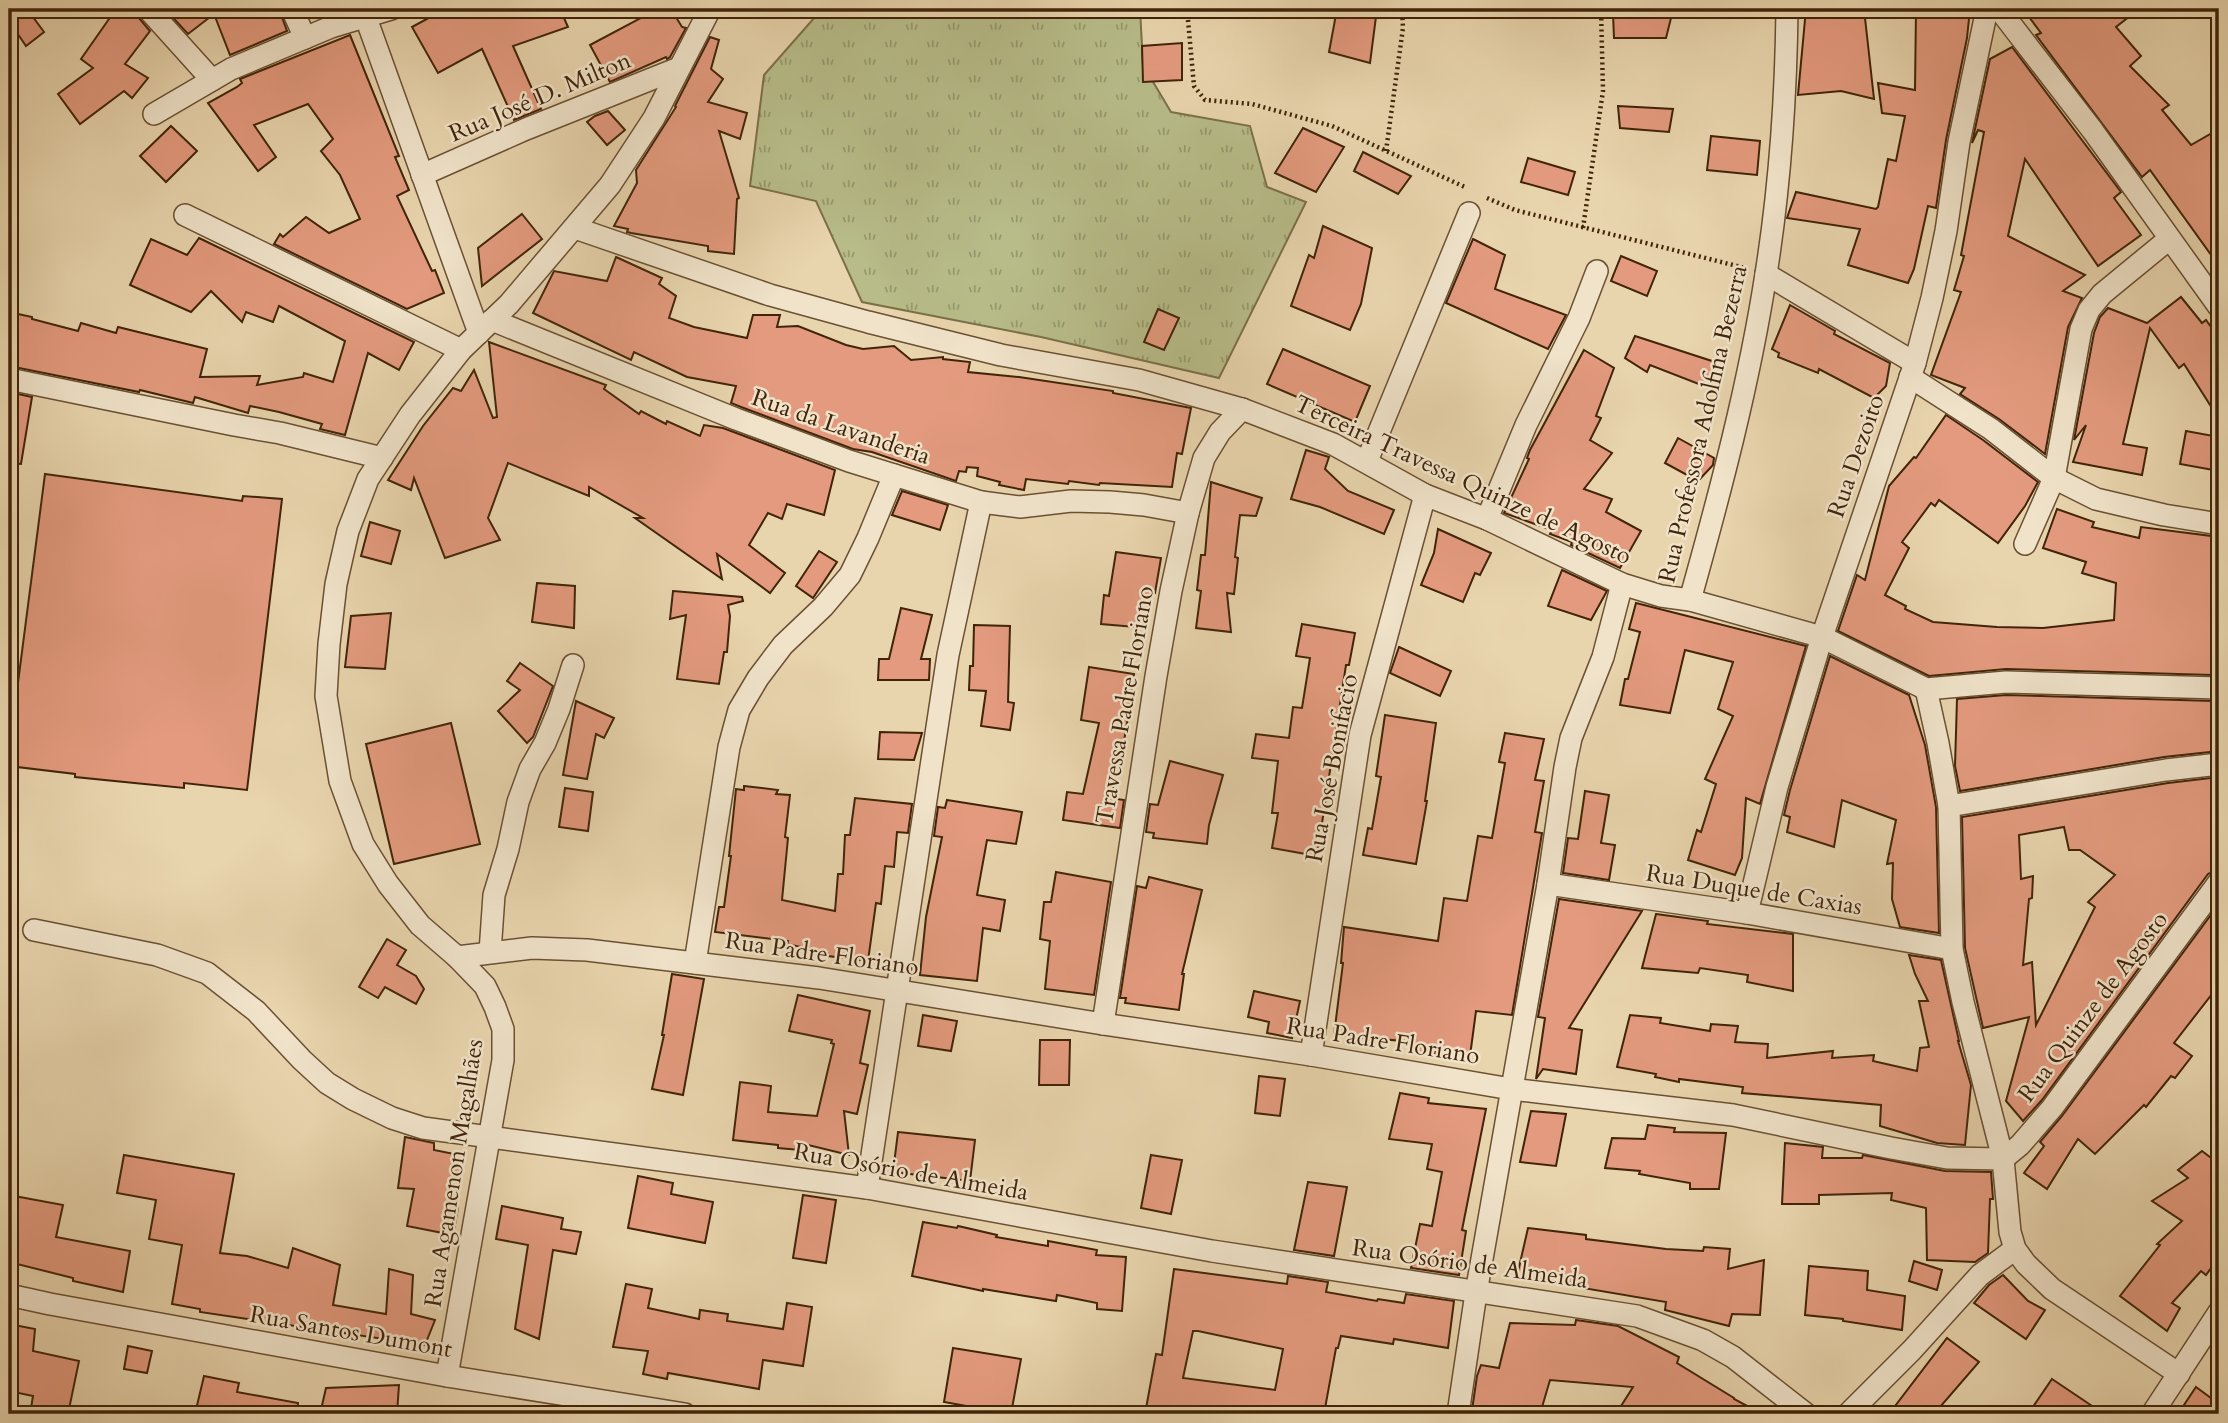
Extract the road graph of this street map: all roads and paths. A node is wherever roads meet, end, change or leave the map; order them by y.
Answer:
1 (148, 9) edge
2 (292, 9) edge
3 (391, 9) edge
4 (710, 9) edge
5 (1187, 9) edge
6 (1402, 9) edge
7 (1601, 9) edge
8 (1787, 9) edge
9 (1987, 9) edge
10 (1999, 9) edge
11 (366, 18) junction
12 (305, 38) junction
13 (679, 68) junction
14 (212, 80) junction
15 (154, 114) dead end
16 (1386, 151) junction
17 (422, 175) junction
18 (1468, 188) dead end
19 (1479, 194) dead end
20 (1469, 214) dead end
21 (185, 215) dead end
22 (575, 228) junction
23 (1583, 228) junction
24 (2169, 239) junction
25 (1597, 271) dead end
26 (1766, 274) junction
27 (2219, 307) edge
28 (485, 327) junction
29 (461, 350) junction
30 (1912, 370) junction
31 (9, 379) edge
32 (1242, 409) junction
33 (382, 458) junction
34 (1367, 461) junction
35 (894, 475) junction
36 (2054, 478) junction
37 (1425, 495) junction
38 (981, 502) junction
39 (1188, 513) junction
40 (1487, 519) junction
41 (2219, 524) edge
42 (2025, 544) dead end
43 (1622, 584) junction
44 (1690, 600) junction
45 (1822, 637) junction
46 (573, 665) dead end
47 (2219, 688) edge
48 (1926, 689) junction
49 (2219, 764) edge
50 (1949, 806) junction
51 (2219, 881) edge
52 (1548, 884) junction
53 (1747, 913) junction
54 (34, 930) dead end
55 (1952, 949) junction
56 (490, 952) junction
57 (457, 957) junction
58 (695, 963) junction
59 (897, 990) junction
60 (1102, 1024) junction
61 (1311, 1055) junction
62 (1511, 1088) junction
63 (490, 1137) junction
64 (2003, 1159) junction
65 (867, 1188) junction
66 (2015, 1249) junction
67 (1476, 1293) junction
68 (9, 1295) edge
69 (2219, 1312) edge
70 (2179, 1374) junction
71 (447, 1376) junction
72 (685, 1414) edge
73 (1458, 1414) edge
74 (1805, 1414) edge
75 (1848, 1414) edge
76 (2152, 1414) edge

1 - 14 street
2 - 12 street
3 - 11 street
4 - 13 street, Rua Agamenon Magalhães
5 - 16 path
6 - 16 path
7 - 23 path
8 - 26 street, Rua Professora Adolfina Bezerra
9 - 30 street, Rua Dezoito
10 - 24 street
11 - 12 street
11 - 17 street
12 - 14 street
13 - 17 street, Rua José D. Milton
13 - 22 street, Rua Agamenon Magalhães
14 - 15 street
16 - 18 path
17 - 28 street
19 - 23 path
20 - 34 street
21 - 29 street
22 - 28 street, Rua Agamenon Magalhães
22 - 32 street, Terceira Travessa Quinze de Agosto
23 - 26 path
24 - 27 street
24 - 36 street
25 - 40 street
26 - 30 street
26 - 44 street, Rua Professora Adolfina Bezerra
28 - 29 street, Rua Agamenon Magalhães
28 - 35 street, Rua da Lavanderia
29 - 33 street, Rua Agamenon Magalhães
30 - 36 street
30 - 45 street, Rua Dezoito
31 - 33 street
32 - 34 street, Terceira Travessa Quinze de Agosto
32 - 39 street, Travessa Padre Floriano
33 - 57 street, Rua Agamenon Magalhães
34 - 37 street, Terceira Travessa Quinze de Agosto
35 - 38 street, Rua da Lavanderia
35 - 58 street
36 - 41 street
36 - 42 street
37 - 40 street, Terceira Travessa Quinze de Agosto
37 - 61 street, Rua José Bonifacio
38 - 39 street, Rua da Lavanderia
38 - 59 street
39 - 60 street, Travessa Padre Floriano
40 - 43 street, Terceira Travessa Quinze de Agosto
43 - 44 street, Terceira Travessa Quinze de Agosto
43 - 52 street
44 - 45 street, Terceira Travessa Quinze de Agosto
45 - 48 street, Terceira Travessa Quinze de Agosto
45 - 53 street, Rua Dezoito
46 - 56 street
47 - 48 street
48 - 50 street
49 - 50 street
50 - 55 street
51 - 64 street, Rua Quinze de Agosto
52 - 53 street, Rua Duque de Caxias
52 - 62 street
53 - 55 street, Rua Duque de Caxias
54 - 63 street, Rua Osório de Almeida
55 - 64 street
56 - 57 street, Rua Padre Floriano
56 - 58 street, Rua Padre Floriano
57 - 63 street, Rua Agamenon Magalhães
58 - 59 street, Rua Padre Floriano
59 - 60 street, Rua Padre Floriano
59 - 65 street
60 - 61 street, Rua Padre Floriano
61 - 62 street, Rua Padre Floriano
62 - 64 street, Rua Padre Floriano
62 - 67 street
63 - 65 street, Rua Osório de Almeida
63 - 71 street, Rua Agamenon Magalhães
64 - 66 street
65 - 67 street, Rua Osório de Almeida
66 - 70 street
66 - 75 street
67 - 73 street
67 - 74 street, Rua Osório de Almeida
68 - 71 street, Rua Santos Dumont
69 - 70 street
70 - 76 street
71 - 72 street, Rua Santos Dumont

